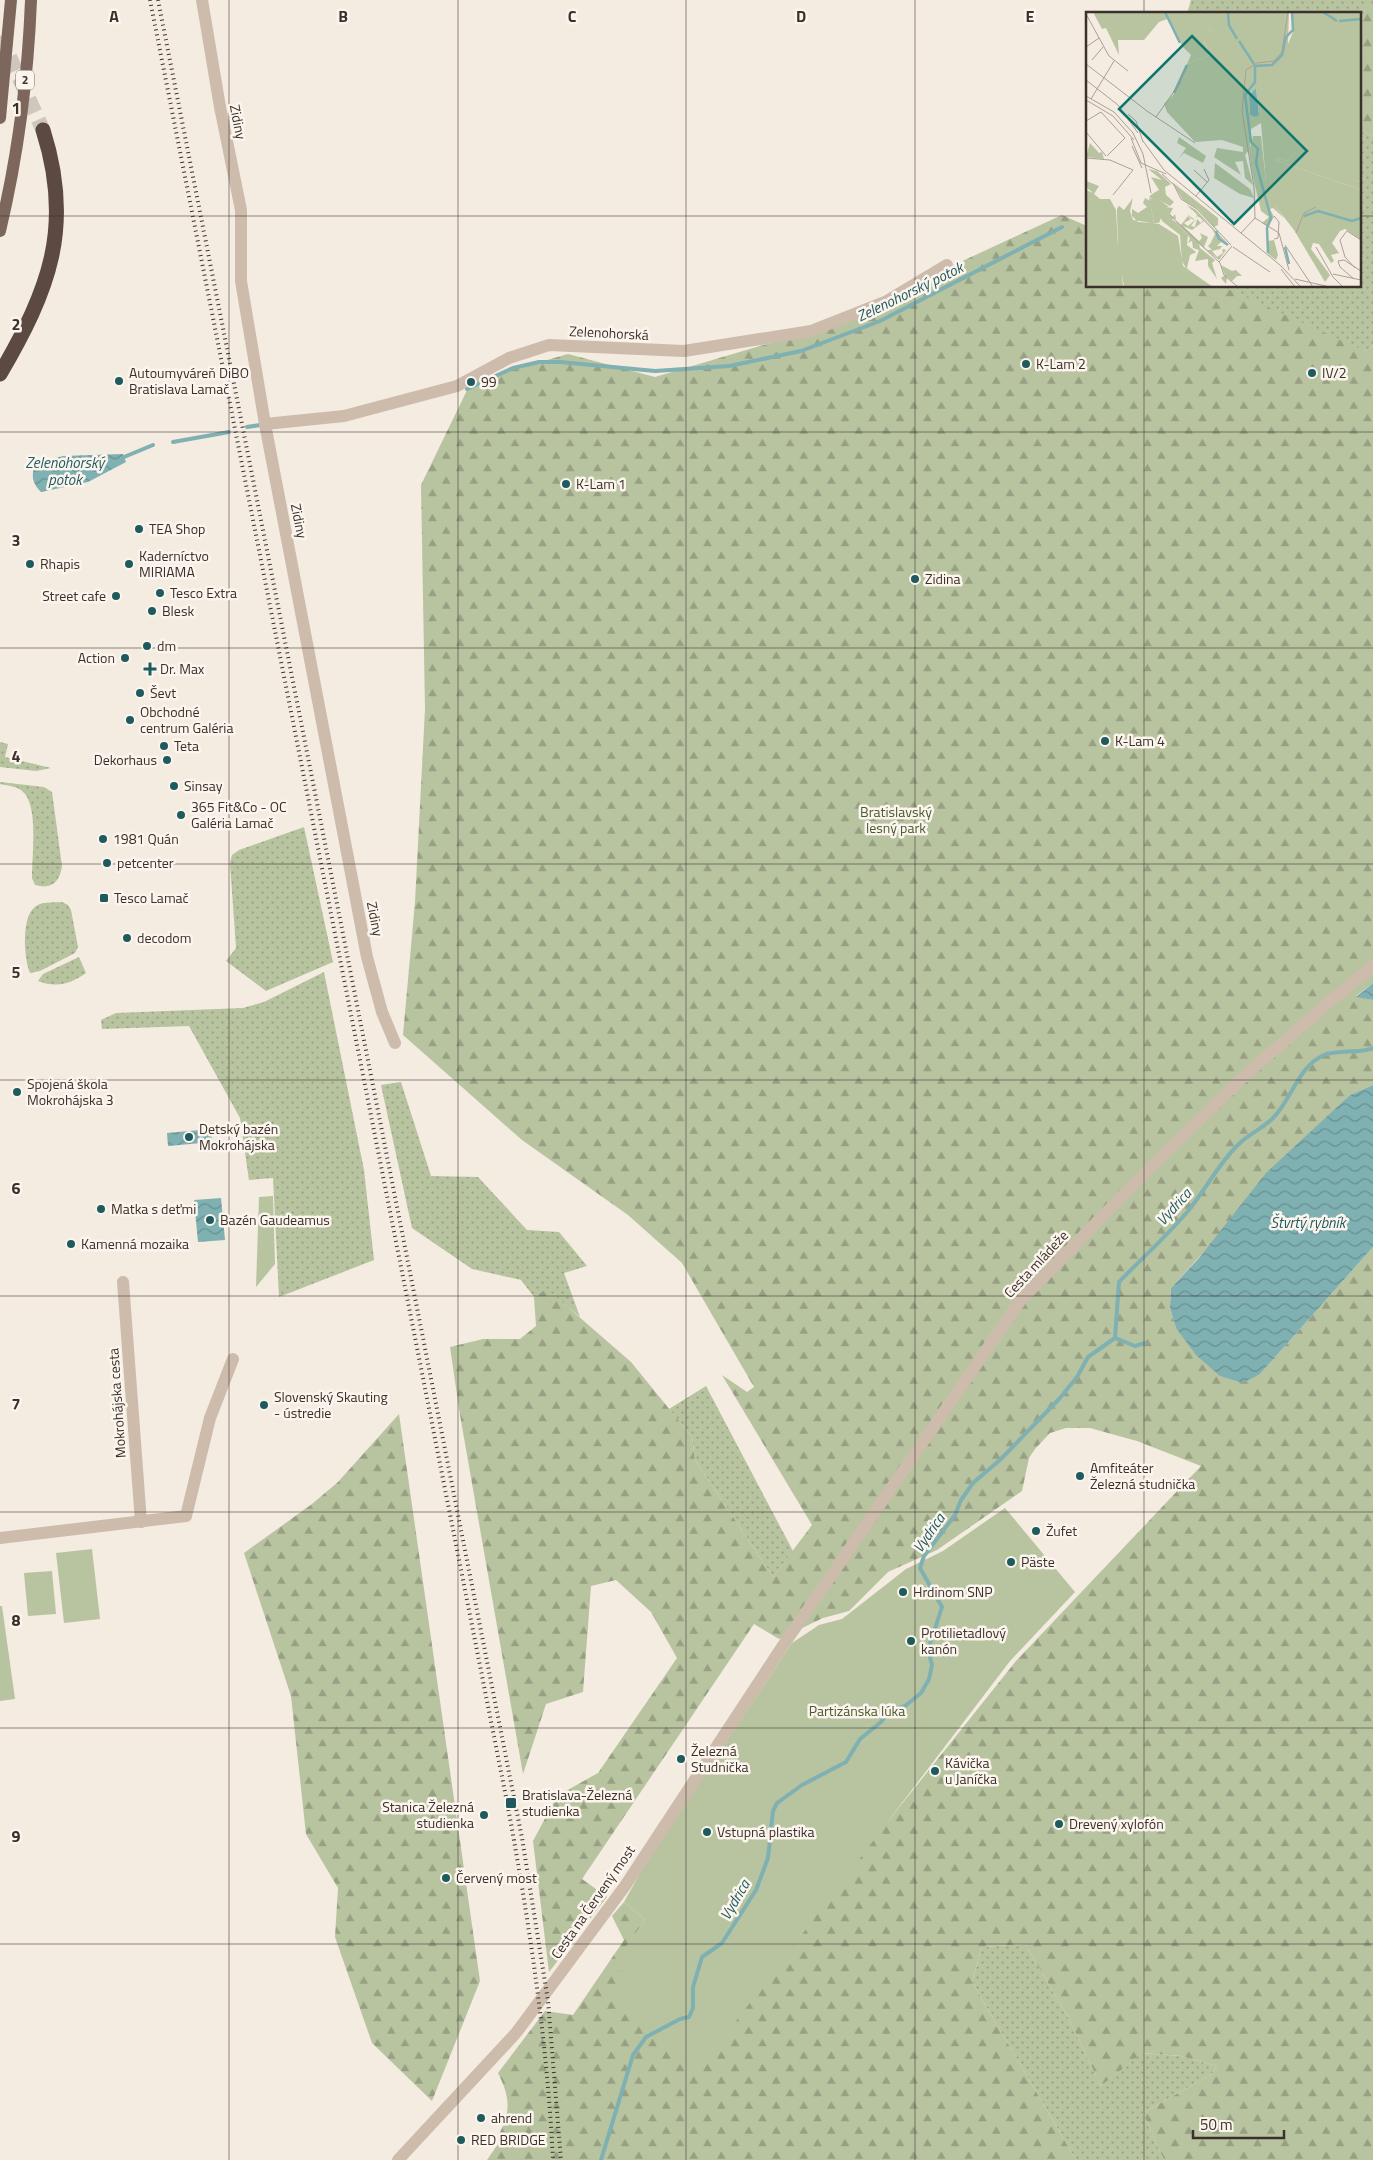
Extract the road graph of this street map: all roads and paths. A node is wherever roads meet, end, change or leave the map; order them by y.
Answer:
1 (11, 0) edge
2 (31, 0) edge
3 (202, 0) edge
4 (0, 118) edge
5 (43, 130) tunnel mouth
6 (0, 231) edge
7 (947, 265) dead end
8 (0, 374) edge
9 (265, 424) junction
10 (1373, 966) edge
11 (395, 1043) dead end
12 (123, 1282) dead end
13 (233, 1359) dead end
14 (141, 1522) junction
15 (0, 1538) edge
16 (787, 1640) joint
17 (398, 2160) edge

1 - 4 main road, 2
2 - 6 main road, 2
3 - 9 street, Zidiny
5 - 8 highway
7 - 9 street, Zelenohorská
9 - 11 street, Zidiny
10 - 16 street, Cesta mládeže
12 - 14 street, Mokrohájska cesta
13 - 14 street
14 - 15 street
16 - 17 street, Cesta na Červený most

